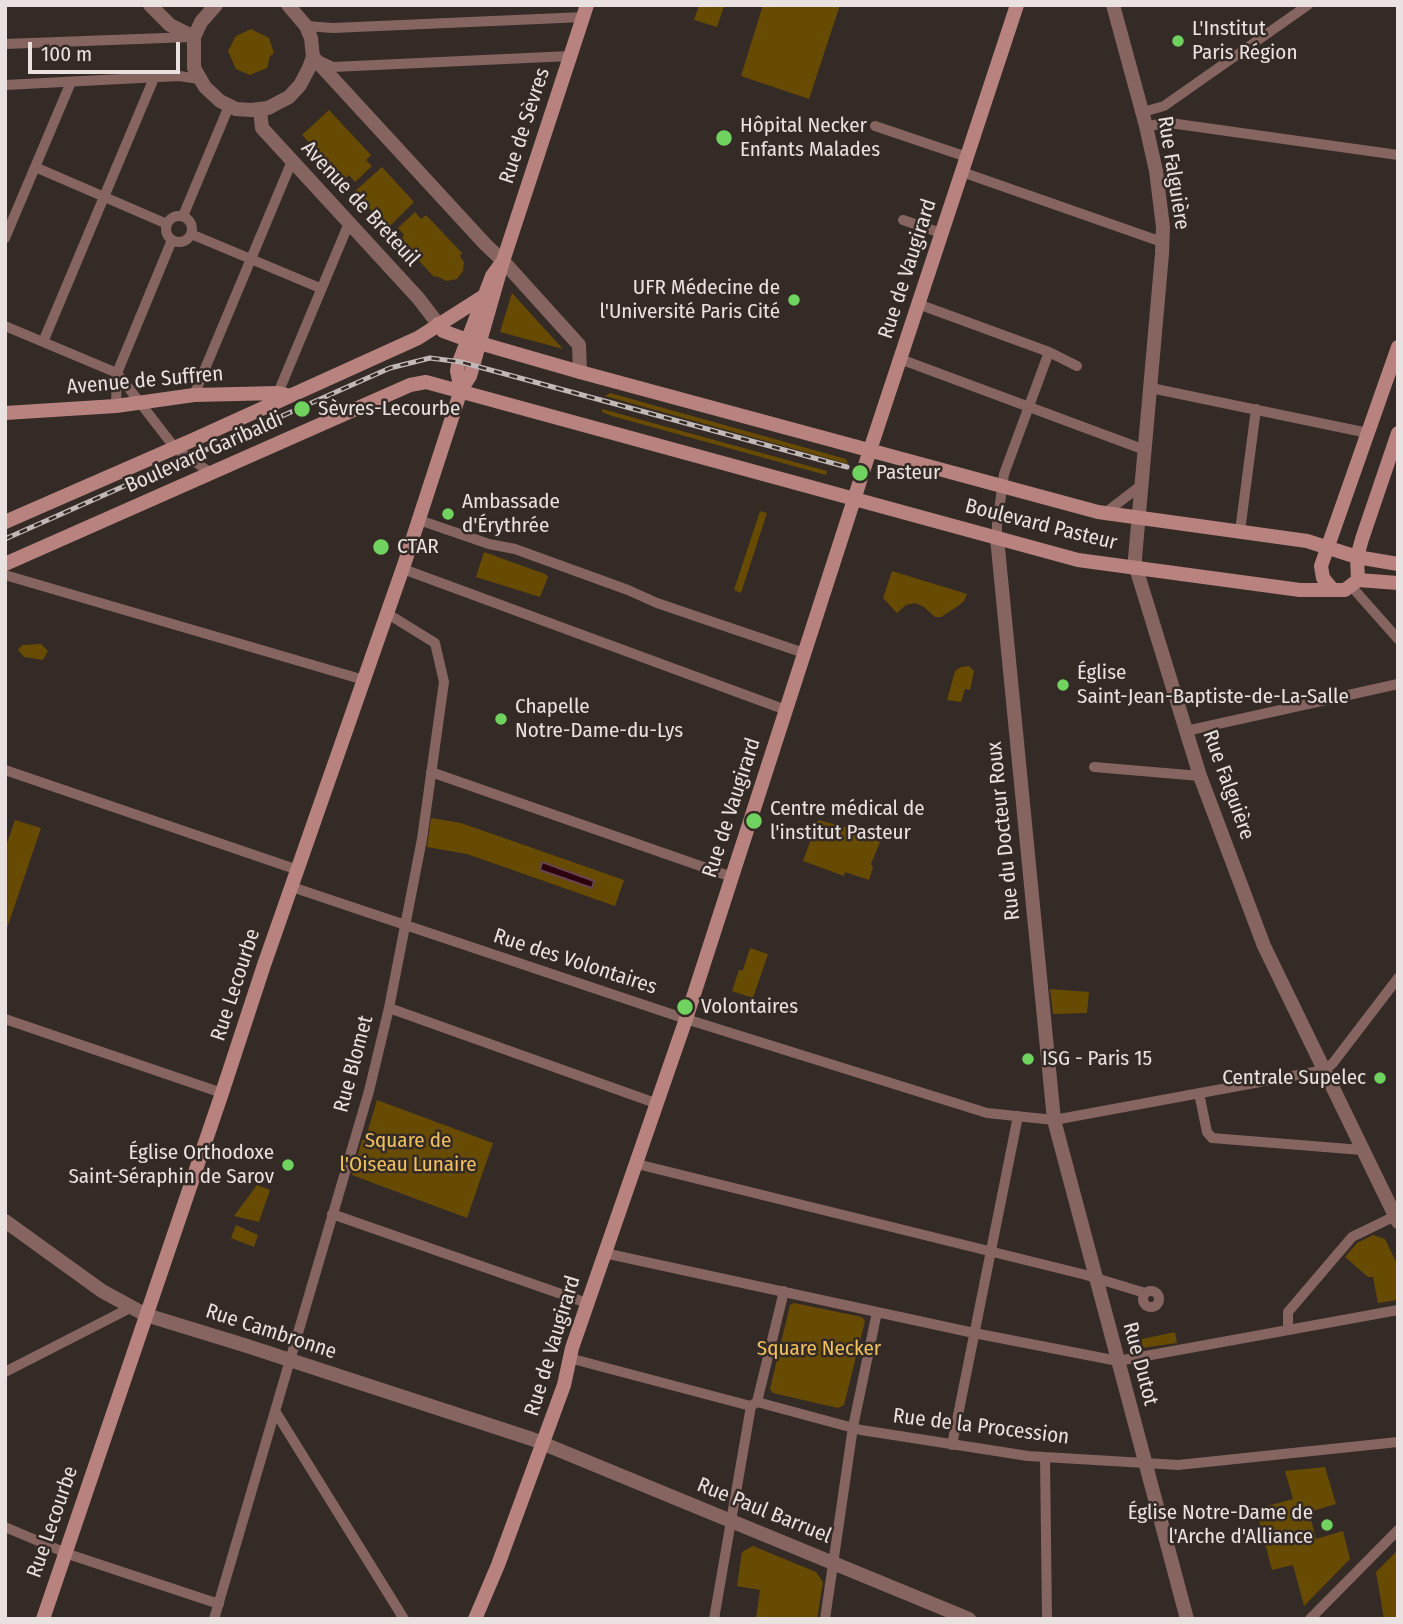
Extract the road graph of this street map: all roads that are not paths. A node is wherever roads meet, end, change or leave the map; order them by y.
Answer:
1 (216, 5) edge
2 (288, 5) edge
3 (1017, 5) edge
4 (1113, 5) edge
5 (1308, 5) edge
6 (154, 10) edge
7 (585, 11) edge
8 (306, 26) junction
9 (152, 37) junction
10 (194, 37) junction
11 (5, 44) edge
12 (570, 56) junction
13 (313, 57) junction
14 (353, 66) junction
15 (154, 78) junction
16 (200, 79) junction
17 (71, 82) junction
18 (5, 85) edge
19 (342, 89) junction
20 (229, 106) junction
21 (1164, 106) junction
22 (260, 110) junction
23 (1145, 119) junction
24 (1170, 123) junction
25 (875, 126) dead end
26 (1398, 155) edge
27 (967, 157) junction
28 (292, 161) junction
29 (35, 167) junction
30 (962, 172) junction
31 (104, 197) junction
32 (183, 216) junction
33 (903, 220) dead end
34 (349, 223) junction
35 (167, 224) junction
36 (191, 233) junction
37 (941, 233) junction
38 (5, 238) edge
39 (172, 240) junction
40 (1162, 242) junction
41 (250, 259) junction
42 (503, 261) junction
43 (320, 288) junction
44 (484, 296) junction
45 (918, 304) junction
46 (438, 324) junction
47 (5, 326) edge
48 (474, 341) junction
49 (43, 342) junction
50 (1398, 347) edge
51 (1049, 352) junction
52 (900, 359) junction
53 (458, 365) joint
54 (1077, 366) dead end
55 (580, 372) junction
56 (117, 373) junction
57 (1151, 388) junction
58 (461, 390) junction
59 (283, 394) junction
60 (194, 395) junction
61 (141, 403) junction
62 (116, 406) junction
63 (1028, 407) junction
64 (1256, 409) junction
65 (5, 413) edge
66 (1368, 432) junction
67 (1398, 433) edge
68 (175, 447) junction
69 (870, 450) junction
70 (1145, 450) junction
71 (211, 473) junction
72 (1143, 484) junction
73 (1001, 487) junction
74 (855, 498) junction
75 (1105, 513) junction
76 (1140, 518) junction
77 (419, 520) junction
78 (5, 522) edge
79 (1240, 531) junction
80 (997, 537) junction
81 (1327, 548) junction
82 (1357, 557) junction
83 (5, 564) edge
84 (1398, 564) edge
85 (1136, 568) junction
86 (402, 569) junction
87 (5, 575) edge
88 (1355, 583) junction
89 (1398, 583) edge
90 (1333, 590) junction
91 (388, 614) junction
92 (1398, 639) edge
93 (804, 653) junction
94 (365, 680) junction
95 (1398, 684) edge
96 (786, 710) junction
97 (1186, 731) junction
98 (1094, 767) dead end
99 (5, 770) edge
100 (431, 772) junction
101 (1200, 776) junction
102 (298, 870) junction
103 (732, 877) junction
104 (292, 887) junction
105 (406, 926) junction
106 (1398, 978) edge
107 (389, 1008) junction
108 (5, 1019) edge
109 (686, 1019) junction
110 (1325, 1070) junction
111 (222, 1093) junction
112 (1199, 1093) junction
113 (658, 1104) junction
114 (1018, 1116) junction
115 (1054, 1120) junction
116 (1362, 1150) junction
117 (637, 1164) junction
118 (332, 1214) junction
119 (1396, 1219) edge
120 (5, 1221) edge
121 (991, 1252) junction
122 (604, 1253) junction
123 (1095, 1278) junction
124 (784, 1291) junction
125 (1145, 1293) dead end
126 (587, 1303) junction
127 (130, 1308) junction
128 (1398, 1310) edge
129 (877, 1311) junction
130 (146, 1315) junction
131 (1288, 1330) junction
132 (974, 1333) junction
133 (569, 1358) junction
134 (289, 1359) junction
135 (1118, 1361) junction
136 (5, 1373) edge
137 (754, 1404) junction
138 (275, 1411) junction
139 (853, 1427) junction
140 (1398, 1442) edge
141 (544, 1444) junction
142 (952, 1445) junction
143 (1045, 1457) junction
144 (1144, 1462) junction
145 (730, 1521) junction
146 (5, 1527) edge
147 (1398, 1530) edge
148 (65, 1553) junction
149 (834, 1562) junction
150 (219, 1604) junction
151 (43, 1619) edge
152 (214, 1619) edge
153 (404, 1619) edge
154 (475, 1619) edge
155 (714, 1619) edge
156 (825, 1619) edge
157 (969, 1619) edge
158 (1046, 1619) edge
159 (1187, 1619) edge
160 (1310, 1619) edge

1 - 10 street
2 - 8 street
3 - 27 main road, Rue de Vaugirard
4 - 23 street, Rue Falguière
5 - 21 street
6 - 9 street
6 - 10 street
7 - 8 street
7 - 12 main road, Rue de Sèvres
8 - 13 street
9 - 10 street
9 - 11 street
10 - 16 street
12 - 14 street
12 - 42 main road, Rue de Sèvres
13 - 14 street
13 - 19 street
13 - 22 street
14 - 19 street
15 - 16 street
15 - 17 street
15 - 31 street
16 - 20 street
17 - 18 street
17 - 29 street
19 - 42 street
20 - 22 street
20 - 32 street
21 - 23 street
21 - 24 street
22 - 28 street, Avenue de Breteuil
23 - 24 street
23 - 40 street, Rue Falguière
24 - 26 street
25 - 27 street
27 - 30 main road, Rue de Vaugirard
28 - 34 street, Avenue de Breteuil
28 - 41 street
29 - 31 street
29 - 38 street
30 - 37 main road, Rue de Vaugirard
30 - 40 street
31 - 35 street
31 - 49 street
32 - 35 street
32 - 36 street
33 - 37 street
34 - 43 street
34 - 46 street, Avenue de Breteuil
35 - 39 street
36 - 39 street
36 - 41 street
37 - 45 main road, Rue de Vaugirard
39 - 56 street
40 - 57 street, Rue Falguière
41 - 43 street
41 - 60 street
42 - 44 main road, Rue de Sèvres
42 - 48 main road, Rue de Sèvres
42 - 55 street
43 - 59 street
44 - 46 main road, Boulevard Garibaldi
44 - 48 main road, Rue de Sèvres
45 - 51 street
45 - 52 main road, Rue de Vaugirard
46 - 48 main road
46 - 59 main road, Boulevard Garibaldi
47 - 49 street
48 - 53 main road, Rue de Sèvres
48 - 55 main road, Boulevard Pasteur
48 - 58 main road, Rue de Sèvres
49 - 56 street
50 - 66 main road
51 - 54 street
51 - 63 street
52 - 63 street
52 - 69 main road, Rue de Vaugirard
53 - 58 main road, Rue Lecourbe
55 - 69 main road, Boulevard Pasteur
56 - 61 street
56 - 62 street
57 - 64 street
57 - 70 street, Rue Falguière
58 - 71 main road, Boulevard Garibaldi
58 - 74 main road, Boulevard Pasteur
58 - 77 main road, Rue Lecourbe
59 - 60 main road, Avenue de Suffren
59 - 68 main road, Boulevard Garibaldi
60 - 61 main road, Avenue de Suffren
61 - 62 main road, Avenue de Suffren
61 - 68 street
62 - 65 main road, Avenue de Suffren
63 - 70 street
63 - 73 street
64 - 66 street
64 - 79 street
66 - 81 main road
67 - 82 main road
68 - 71 street
68 - 78 main road, Boulevard Garibaldi
69 - 73 main road, Boulevard Pasteur
69 - 74 main road, Rue de Vaugirard
70 - 72 street, Rue Falguière
71 - 83 main road, Boulevard Garibaldi
72 - 75 street, Boulevard Pasteur
72 - 76 street, Rue Falguière
73 - 75 main road, Boulevard Pasteur
73 - 80 street
74 - 80 main road, Boulevard Pasteur
74 - 93 main road, Rue de Vaugirard
75 - 76 main road, Boulevard Pasteur
76 - 79 main road, Boulevard Pasteur
76 - 85 street, Rue Falguière
77 - 86 main road, Rue Lecourbe
77 - 93 street
79 - 81 main road, Boulevard Pasteur
80 - 85 main road, Boulevard Pasteur
80 - 115 street, Rue du Docteur Roux
81 - 82 main road, Boulevard Pasteur
81 - 90 main road
82 - 84 main road, Boulevard Pasteur
82 - 88 main road
85 - 90 main road, Boulevard Pasteur
85 - 97 street, Rue Falguière
86 - 91 main road, Rue Lecourbe
86 - 96 street
87 - 94 street
88 - 89 main road, Boulevard Pasteur
88 - 90 main road, Boulevard Pasteur
88 - 92 street
91 - 94 main road, Rue Lecourbe
91 - 100 street, Rue Blomet
93 - 96 main road, Rue de Vaugirard
94 - 102 main road, Rue Lecourbe
95 - 97 street
96 - 103 main road, Rue de Vaugirard
97 - 101 street, Rue Falguière
98 - 101 street
99 - 102 street
100 - 103 street
100 - 105 street, Rue Blomet
101 - 110 street, Rue Falguière
102 - 104 main road, Rue Lecourbe
103 - 109 main road, Rue de Vaugirard
104 - 105 street, Rue des Volontaires
104 - 111 main road, Rue Lecourbe
105 - 107 street, Rue Blomet
105 - 109 street, Rue des Volontaires
106 - 110 street
107 - 113 street
107 - 118 street, Rue Blomet
108 - 111 street
109 - 113 main road, Rue de Vaugirard
109 - 114 street, Rue des Volontaires
110 - 112 street, Rue des Volontaires
110 - 116 street, Rue Falguière
111 - 130 main road, Rue Lecourbe
112 - 115 street, Rue des Volontaires
112 - 116 street
113 - 117 main road, Rue de Vaugirard
114 - 115 street, Rue des Volontaires
114 - 121 street
115 - 123 street, Rue Dutot
116 - 119 street, Rue Falguière
117 - 121 street
117 - 122 main road, Rue de Vaugirard
118 - 126 street
118 - 134 street, Rue Blomet
119 - 131 street
120 - 127 street, Rue Cambronne
121 - 123 street
121 - 132 street
122 - 124 street
122 - 126 main road, Rue de Vaugirard
123 - 125 street
123 - 135 street, Rue Dutot
124 - 129 street
124 - 137 street
126 - 133 main road, Rue de Vaugirard
127 - 130 street, Rue Cambronne
127 - 136 street
128 - 131 street
129 - 132 street
129 - 139 street
130 - 134 street, Rue Cambronne
130 - 148 main road, Rue Lecourbe
131 - 135 street
132 - 135 street
132 - 142 street
133 - 137 street, Rue de la Procession
133 - 141 main road, Rue de Vaugirard
134 - 138 street, Rue Blomet
134 - 141 street, Rue Cambronne
135 - 144 street, Rue Dutot
137 - 139 street, Rue de la Procession
137 - 145 street
138 - 150 street, Rue Blomet
138 - 153 street
139 - 142 street, Rue de la Procession
139 - 149 street
140 - 144 street, Rue de la Procession
141 - 145 street, Rue Paul Barruel
141 - 154 main road, Rue de Vaugirard
142 - 143 street, Rue de la Procession
143 - 144 street, Rue de la Procession
143 - 158 street
144 - 159 street, Rue Dutot
145 - 149 street, Rue Paul Barruel
145 - 155 street
146 - 148 street
147 - 160 street
148 - 150 street
148 - 151 main road, Rue Lecourbe
149 - 156 street
149 - 157 street, Rue Paul Barruel
150 - 152 street, Rue Blomet

